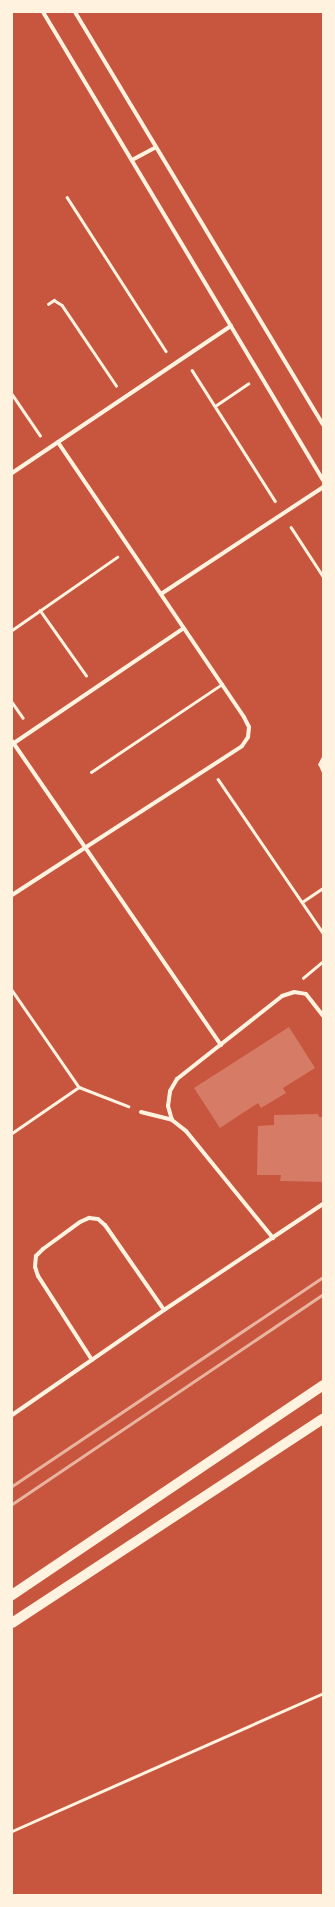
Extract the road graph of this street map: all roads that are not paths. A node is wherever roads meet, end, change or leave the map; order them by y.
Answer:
1 (43, 12) edge
2 (75, 12) edge
3 (156, 147) junction
4 (132, 160) junction
5 (231, 326) junction
6 (323, 424) edge
7 (58, 442) junction
8 (12, 473) edge
9 (323, 480) edge
10 (323, 487) edge
11 (161, 594) junction
12 (184, 628) junction
13 (222, 684) junction
14 (13, 742) edge
15 (91, 772) dead end
16 (86, 847) junction
17 (12, 895) edge
18 (323, 1016) edge
19 (220, 1045) junction
20 (141, 1112) road end
21 (172, 1120) junction
22 (323, 1204) edge
23 (273, 1238) junction
24 (164, 1310) junction
25 (92, 1360) junction
26 (323, 1385) edge
27 (12, 1415) edge
28 (323, 1419) edge
29 (12, 1595) edge
30 (12, 1623) edge
31 (323, 1693) edge
32 (12, 1830) edge

1 - 4 street
2 - 3 street
3 - 4 street
3 - 6 street
4 - 5 street
5 - 7 street
5 - 9 street
7 - 8 street
7 - 11 street
10 - 11 street
11 - 12 street
12 - 13 street
12 - 14 street
13 - 15 lane
13 - 16 street
14 - 16 street
16 - 17 street
16 - 19 street
18 - 19 street
19 - 21 street
20 - 21 street
21 - 23 street
22 - 23 street
23 - 24 street
24 - 25 street
24 - 25 street
25 - 27 street
26 - 29 main road
28 - 30 main road
31 - 32 lane

